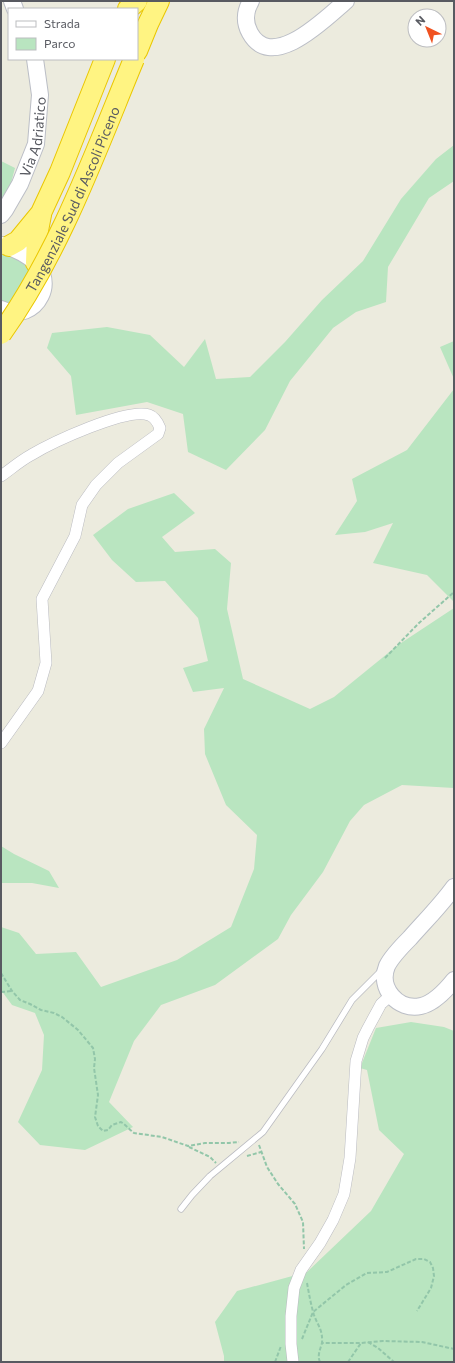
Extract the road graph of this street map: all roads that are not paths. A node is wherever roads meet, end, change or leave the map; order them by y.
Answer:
1 (137, 1) edge
2 (159, 1) edge
3 (251, 1) edge
4 (346, 1) edge
5 (129, 8) edge
6 (138, 49) edge
7 (35, 60) edge
8 (104, 60) edge
9 (134, 60) edge
10 (3, 213) edge
11 (41, 213) junction
12 (3, 238) edge
13 (36, 263) junction
14 (4, 312) edge
15 (1, 334) edge
16 (1, 476) edge
17 (1, 743) edge
18 (454, 887) edge
19 (388, 964) junction
20 (454, 980) edge
21 (391, 994) junction
22 (181, 1209) dead end
23 (293, 1362) edge

1 - 5 highway
2 - 6 highway
3 - 4 street
7 - 10 street, Via Adriatico
8 - 11 highway
9 - 15 highway, Tangenziale Sud di Ascoli Piceno, bridge
10 - 12 street, Via Adriatico
11 - 12 highway
11 - 13 highway
12 - 13 street
13 - 14 street
16 - 17 street
18 - 19 street
19 - 21 street
19 - 22 lane
20 - 21 street
21 - 23 street

